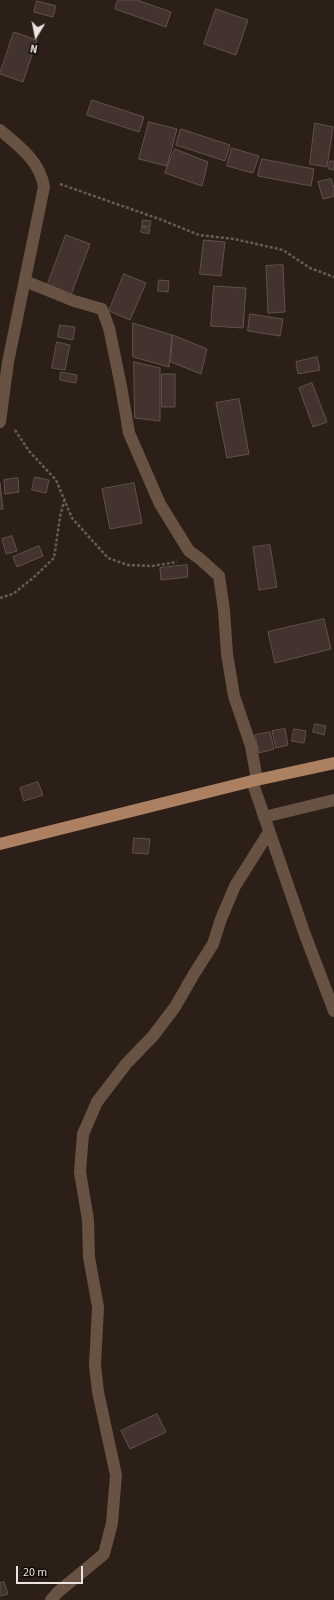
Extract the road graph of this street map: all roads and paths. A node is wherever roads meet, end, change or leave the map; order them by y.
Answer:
1 (0, 130) edge
2 (42, 178) junction
3 (334, 277) edge
4 (25, 281) junction
5 (1, 420) edge
6 (64, 500) junction
7 (199, 558) junction
8 (0, 598) edge
9 (334, 763) edge
10 (255, 781) junction
11 (334, 800) edge
12 (264, 817) junction
13 (269, 832) junction
14 (0, 844) edge
15 (334, 1011) edge
16 (51, 1600) edge

1 - 2 street
2 - 3 path
2 - 4 street
4 - 5 street
4 - 7 street
5 - 6 path
6 - 7 path
6 - 8 path
7 - 10 street
9 - 10 main road
10 - 12 street
10 - 14 main road
11 - 12 street
12 - 13 street
13 - 15 street
13 - 16 street

